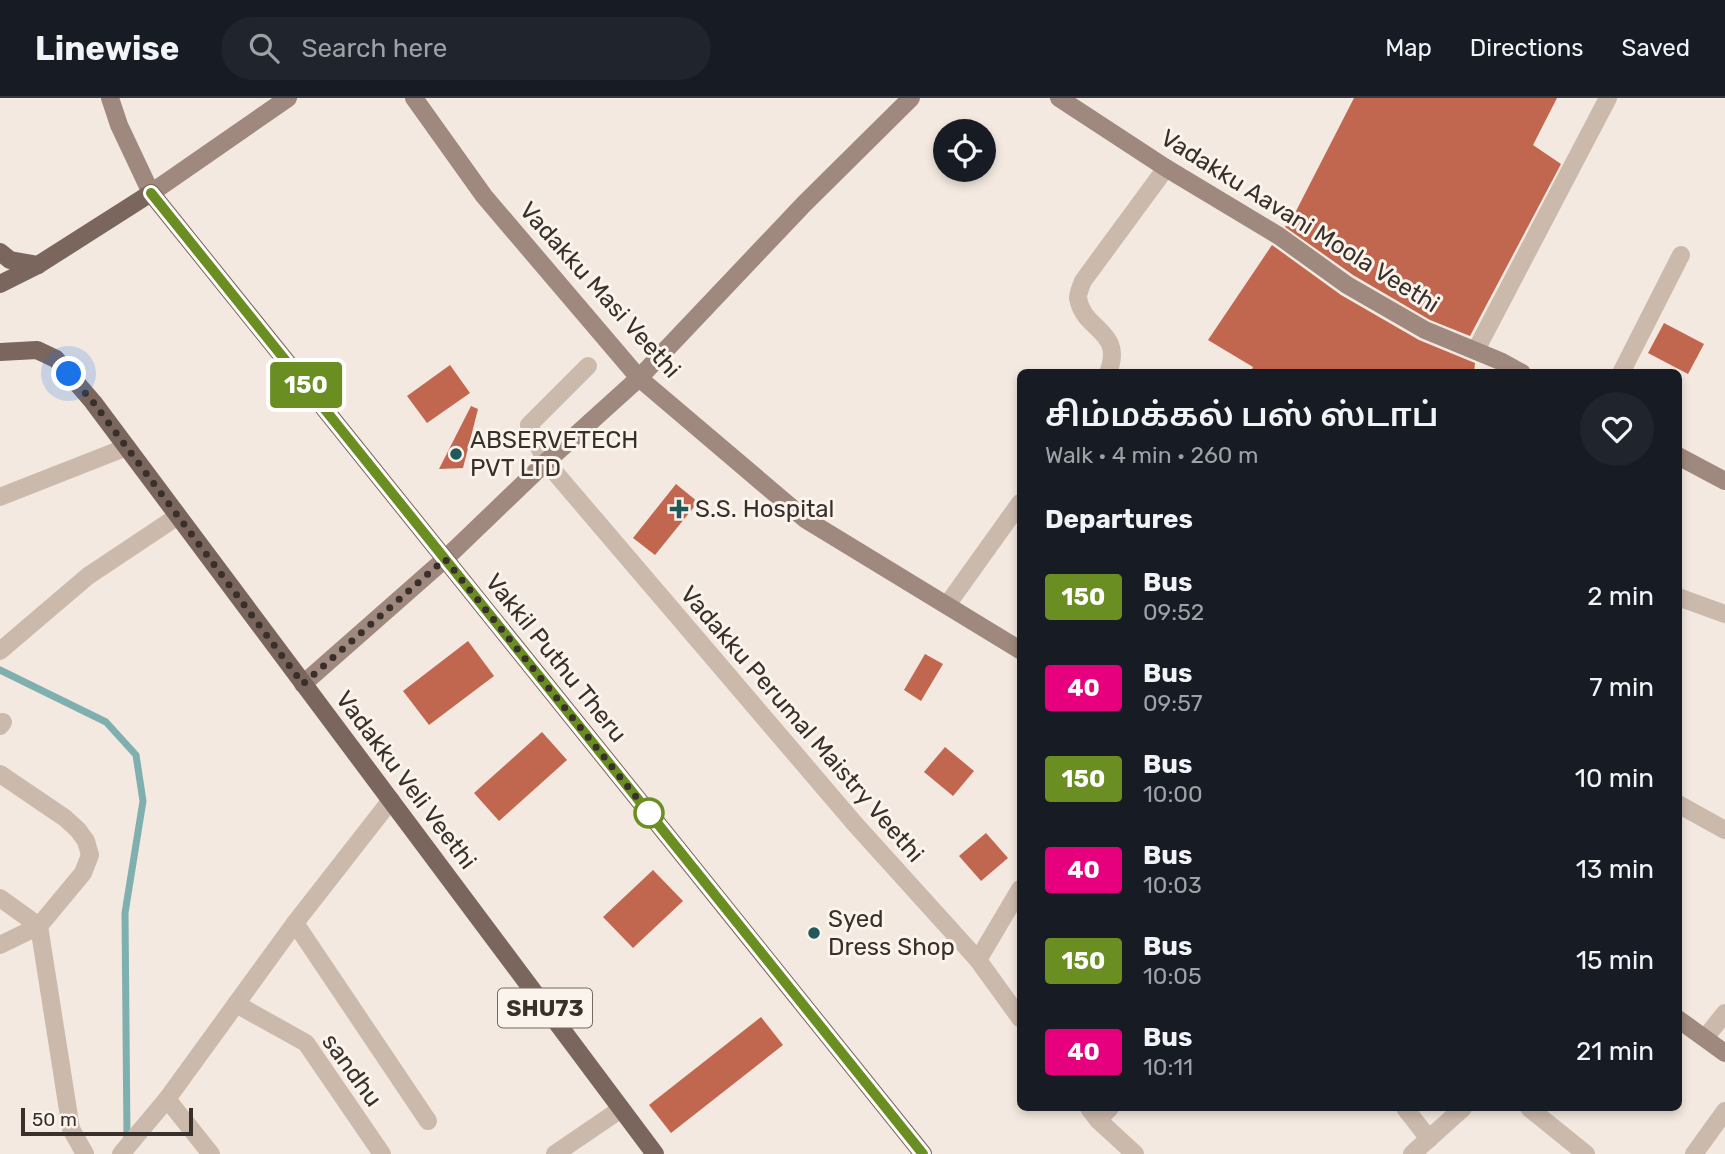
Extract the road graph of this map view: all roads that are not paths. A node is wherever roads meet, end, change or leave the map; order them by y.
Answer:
1 (110, 98) edge
2 (288, 98) edge
3 (414, 98) edge
4 (911, 98) edge
5 (1059, 98) edge
6 (1608, 98) edge
7 (1166, 168) junction
8 (151, 193) junction
9 (0, 252) edge
10 (1681, 255) dead end
11 (38, 265) junction
12 (0, 284) edge
13 (1476, 350) junction
14 (2, 353) edge
15 (588, 366) dead end
16 (1109, 369) edge
17 (1514, 369) edge
18 (1623, 369) edge
19 (639, 378) junction
20 (127, 447) junction
21 (1682, 458) edge
22 (546, 462) junction
23 (1725, 481) edge
24 (0, 497) edge
25 (1017, 507) edge
26 (178, 516) junction
27 (445, 559) junction
28 (1682, 598) edge
29 (947, 605) junction
30 (1725, 614) edge
31 (1017, 648) edge
32 (0, 652) edge
33 (303, 684) junction
34 (0, 774) edge
35 (391, 800) junction
36 (1682, 806) edge
37 (1725, 830) edge
38 (1017, 893) edge
39 (0, 898) edge
40 (295, 923) junction
41 (39, 926) junction
42 (0, 945) edge
43 (978, 960) junction
44 (236, 1003) junction
45 (1725, 1013) edge
46 (1017, 1014) edge
47 (1682, 1022) edge
48 (1705, 1038) junction
49 (1725, 1053) edge
50 (167, 1099) junction
51 (621, 1109) junction
52 (1407, 1111) edge
53 (1460, 1111) edge
54 (1533, 1111) edge
55 (1725, 1111) edge
56 (1099, 1112) edge
57 (428, 1121) dead end
58 (1429, 1139) junction
59 (85, 1154) edge
60 (121, 1154) edge
61 (211, 1154) edge
62 (382, 1154) edge
63 (555, 1154) edge
64 (655, 1154) edge
65 (923, 1154) edge
66 (1135, 1154) edge
67 (1412, 1154) edge
68 (1586, 1154) edge
69 (1694, 1154) edge

1 - 8 main road
2 - 8 main road
3 - 19 main road, Vadakku Masi Veethi
4 - 19 main road
5 - 7 main road, Vadakku Aavani Moola Veethi
6 - 13 street
7 - 13 main road, Vadakku Aavani Moola Veethi
7 - 16 street
8 - 11 main road
8 - 27 main road, Vakkil Puthu Theru
9 - 11 main road
10 - 18 street
11 - 12 main road
13 - 17 main road, Vadakku Aavani Moola Veethi
14 - 20 main road, Vadakku Veli Veethi / SHU73
15 - 22 street, Vadakku Perumal Maistry Veethi
19 - 22 main road
19 - 29 main road, Vadakku Masi Veethi
20 - 24 street
20 - 26 main road, Vadakku Veli Veethi / SHU73
21 - 23 main road
22 - 27 main road
22 - 43 street, Vadakku Perumal Maistry Veethi
25 - 29 street
26 - 32 street
26 - 33 main road, Vadakku Veli Veethi / SHU73
27 - 33 main road
27 - 65 main road, Vakkil Puthu Theru
28 - 30 street
29 - 31 main road, Vadakku Masi Veethi
33 - 35 main road, Vadakku Veli Veethi / SHU73
34 - 41 street
35 - 40 street
35 - 51 main road, Vadakku Veli Veethi / SHU73
36 - 37 street
38 - 43 street
39 - 41 street
40 - 44 street
40 - 57 street
41 - 42 street
41 - 59 street
43 - 46 street, Vadakku Perumal Maistry Veethi
44 - 50 street
44 - 62 street, sandhu
45 - 48 street
47 - 48 main road
48 - 49 main road
50 - 60 street
50 - 61 street
51 - 63 street
51 - 64 main road, Vadakku Veli Veethi / SHU73
52 - 58 street
53 - 58 street
54 - 68 street
55 - 69 street
56 - 66 street
58 - 67 street

